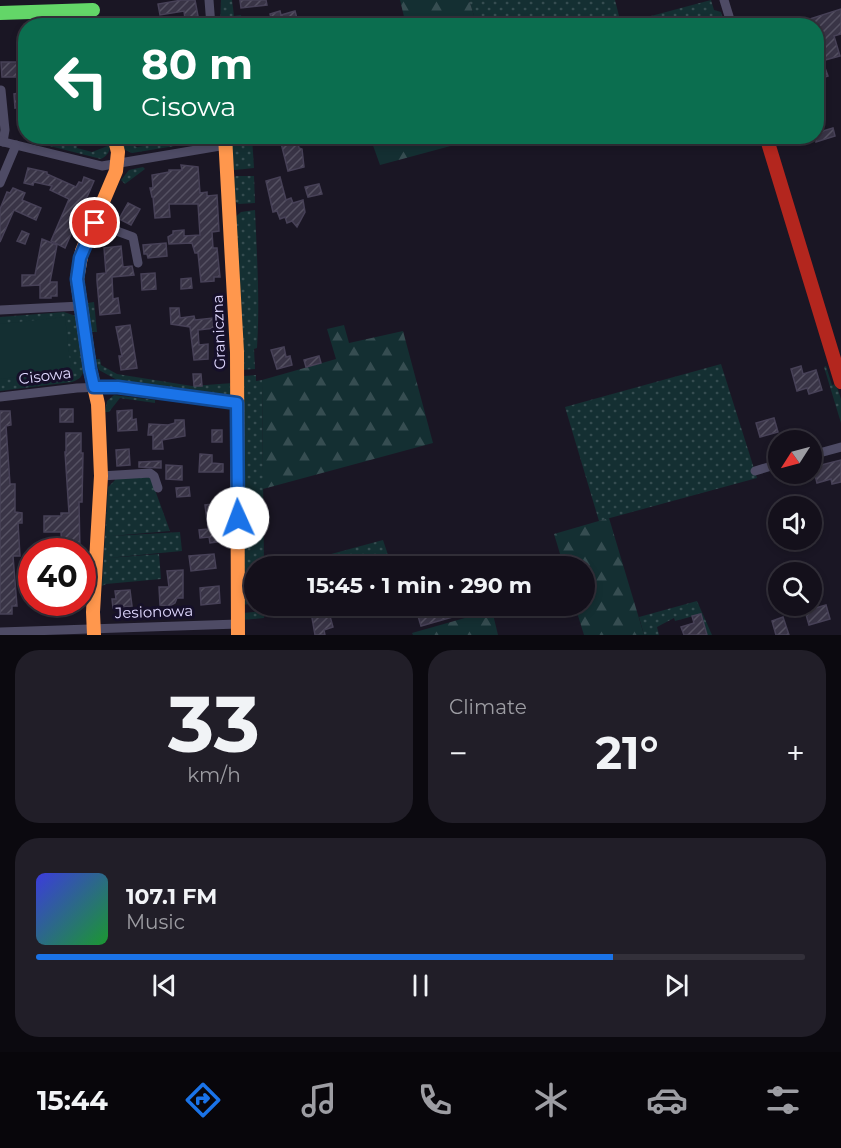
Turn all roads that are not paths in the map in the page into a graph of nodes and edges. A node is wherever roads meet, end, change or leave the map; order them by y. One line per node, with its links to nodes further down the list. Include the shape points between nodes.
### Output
1 (209, 0): 6 (street)
2 (724, 0): 7 (street)
3 (86, 11): 4 (street); 5 (street)
4 (0, 13)
5 (85, 18)
6 (210, 18)
7 (730, 18)
8 (1, 90): 9 (street, via 5,130)
9 (2, 142): 14 (street)
10 (116, 144): 15 (street)
11 (212, 144): 15 (street)
12 (226, 144): 24 (street, Graniczna)
13 (768, 144): 21 (street)
14 (16, 146): 15 (street, via 94,165); 16 (street)
15 (117, 164): 17 (street)
16 (0, 183)
17 (95, 223): 18 (street, via 133,237); 19 (street, via 78,266)
18 (138, 262)
19 (81, 306): 20 (street); 22 (street)
20 (0, 310)
21 (841, 382)
22 (94, 387): 23 (street, Cisowa); 24 (street, Cisowa); 29 (street)
23 (0, 397)
24 (237, 403): 31 (street, Graniczna)
25 (841, 447): 26 (street)
26 (822, 452)
27 (768, 467): 28 (street)
28 (755, 471)
29 (101, 476): 30 (street, via 150,473); 33 (street)
30 (158, 488)
31 (238, 629): 33 (street, Jesionowa)
32 (0, 632): 33 (street, Jesionowa)
33 (93, 632)

